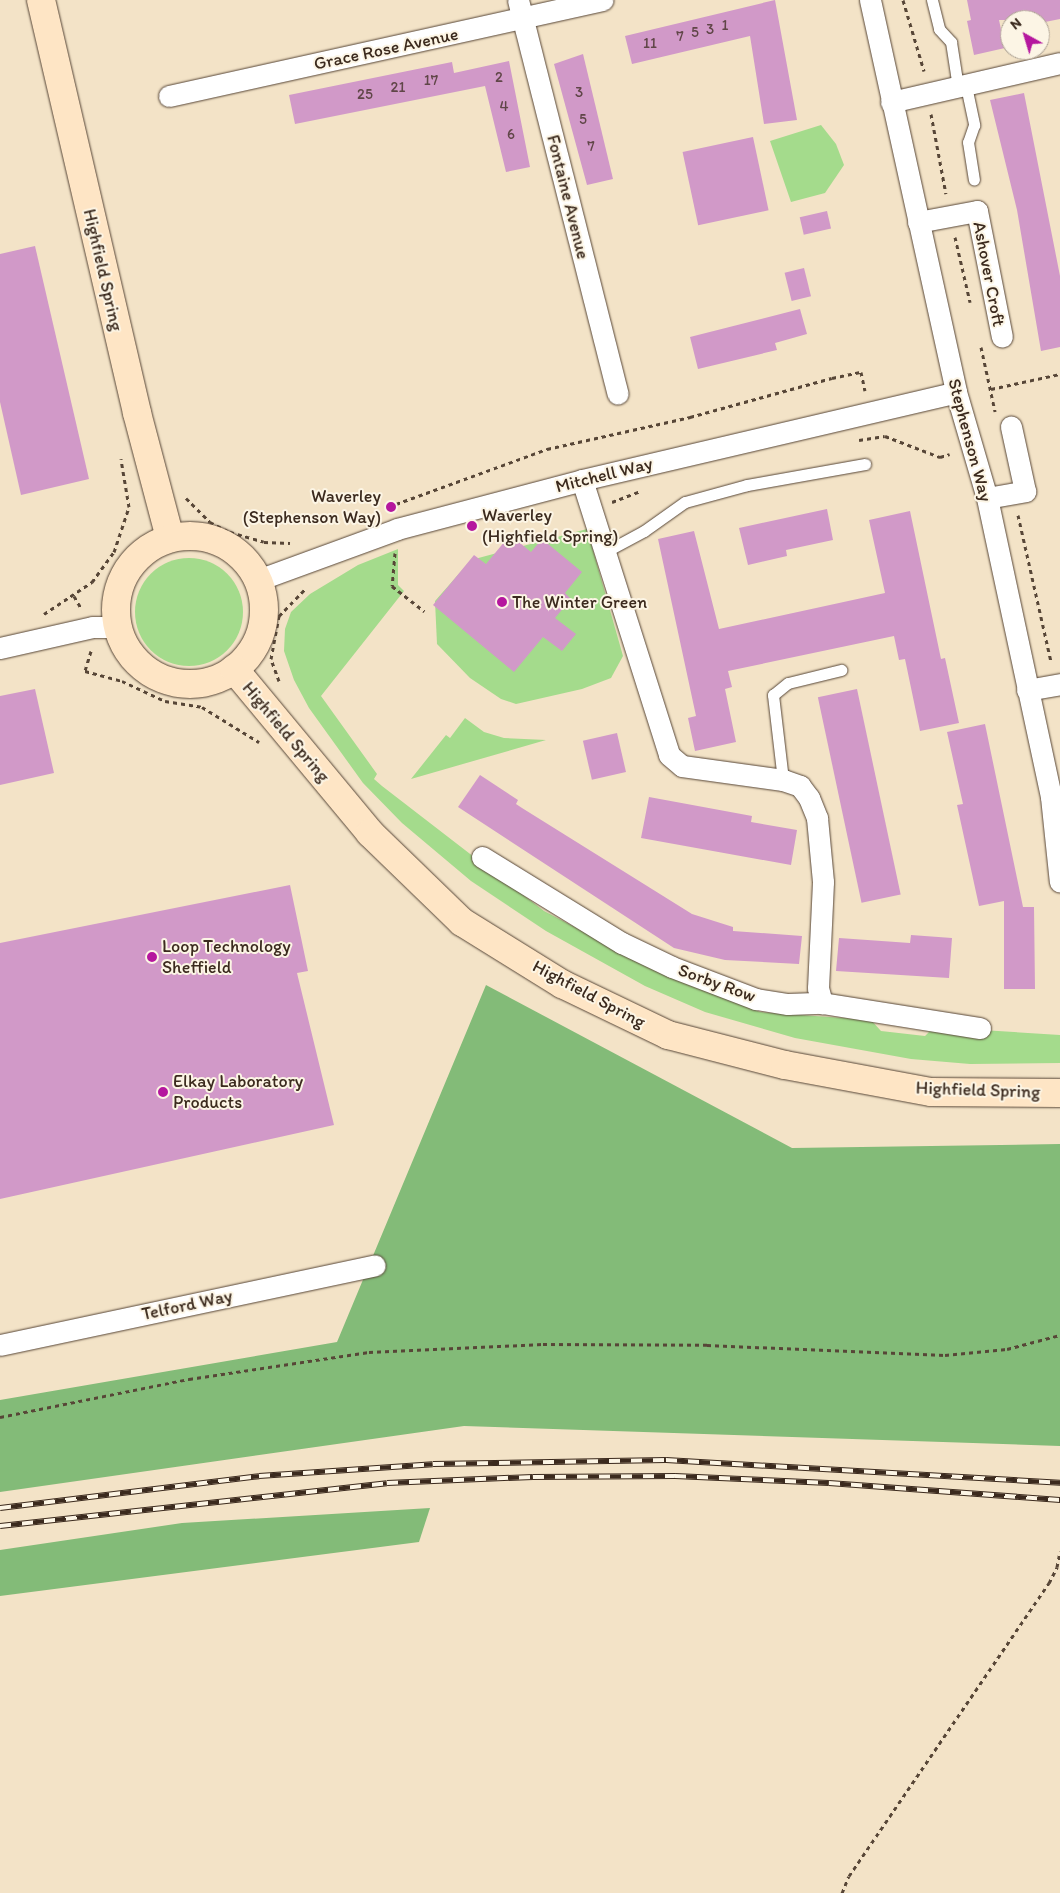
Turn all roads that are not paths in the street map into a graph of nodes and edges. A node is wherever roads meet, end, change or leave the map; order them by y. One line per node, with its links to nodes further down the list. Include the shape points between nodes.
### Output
1 (41, 0): 19 (main road, Highfield Spring, via 137,413)
2 (602, 0): 5 (street, Grace Rose Avenue)
3 (870, 0): 9 (street, Stephenson Way)
4 (932, 0): 7 (lane, via 939,29 951,42)
5 (520, 9): 8 (street, Grace Rose Avenue); 14 (street, Fontaine Avenue)
6 (1060, 63): 7 (street)
7 (962, 87): 9 (street); 10 (lane, via 974,125 968,142)
8 (169, 96)
9 (891, 102): 11 (street, Stephenson Way)
10 (974, 180)
11 (918, 222): 12 (street, Ashover Croft, via 977,211); 13 (street, Stephenson Way)
12 (1002, 337)
13 (956, 392): 17 (street, Mitchell Way); 18 (street, Stephenson Way)
14 (618, 394)
15 (1011, 427): 18 (street, via 1025,491)
16 (865, 464): 20 (lane, via 747,485 685,502)
17 (582, 480): 20 (street); 21 (street, Mitchell Way, via 397,529)
18 (987, 498): 27 (street, Stephenson Way)
19 (170, 538): 21 (main road, Highfield Spring, via 203,536 226,544 245,560); 22 (main road, Highfield Spring, via 152,545 134,560 120,583 115,609)
20 (605, 552): 28 (street, via 674,761 682,766)
21 (258, 580): 24 (main road, Highfield Spring, via 264,603 262,626 254,647)
22 (105, 627): 23 (street); 24 (main road, Highfield Spring, via 150,673 172,682 197,684)
23 (0, 648)
24 (234, 669): 33 (main road, Highfield Spring, via 370,833 462,922 562,984 668,1035 785,1065 931,1092)
25 (841, 670): 28 (lane, via 788,683 773,694)
26 (1060, 684): 27 (street)
27 (1028, 690): 30 (street, Stephenson Way, via 1051,798)
28 (783, 780): 31 (street, via 800,786 810,798 816,818 823,882 818,988)
29 (482, 857): 31 (street, Sorby Row, via 622,942 672,967 756,999 788,1004)
30 (1060, 882)
31 (822, 1003): 32 (street, Sorby Row)
32 (980, 1028)
33 (1060, 1093)
34 (375, 1265): 35 (street, Telford Way)
35 (0, 1345)

